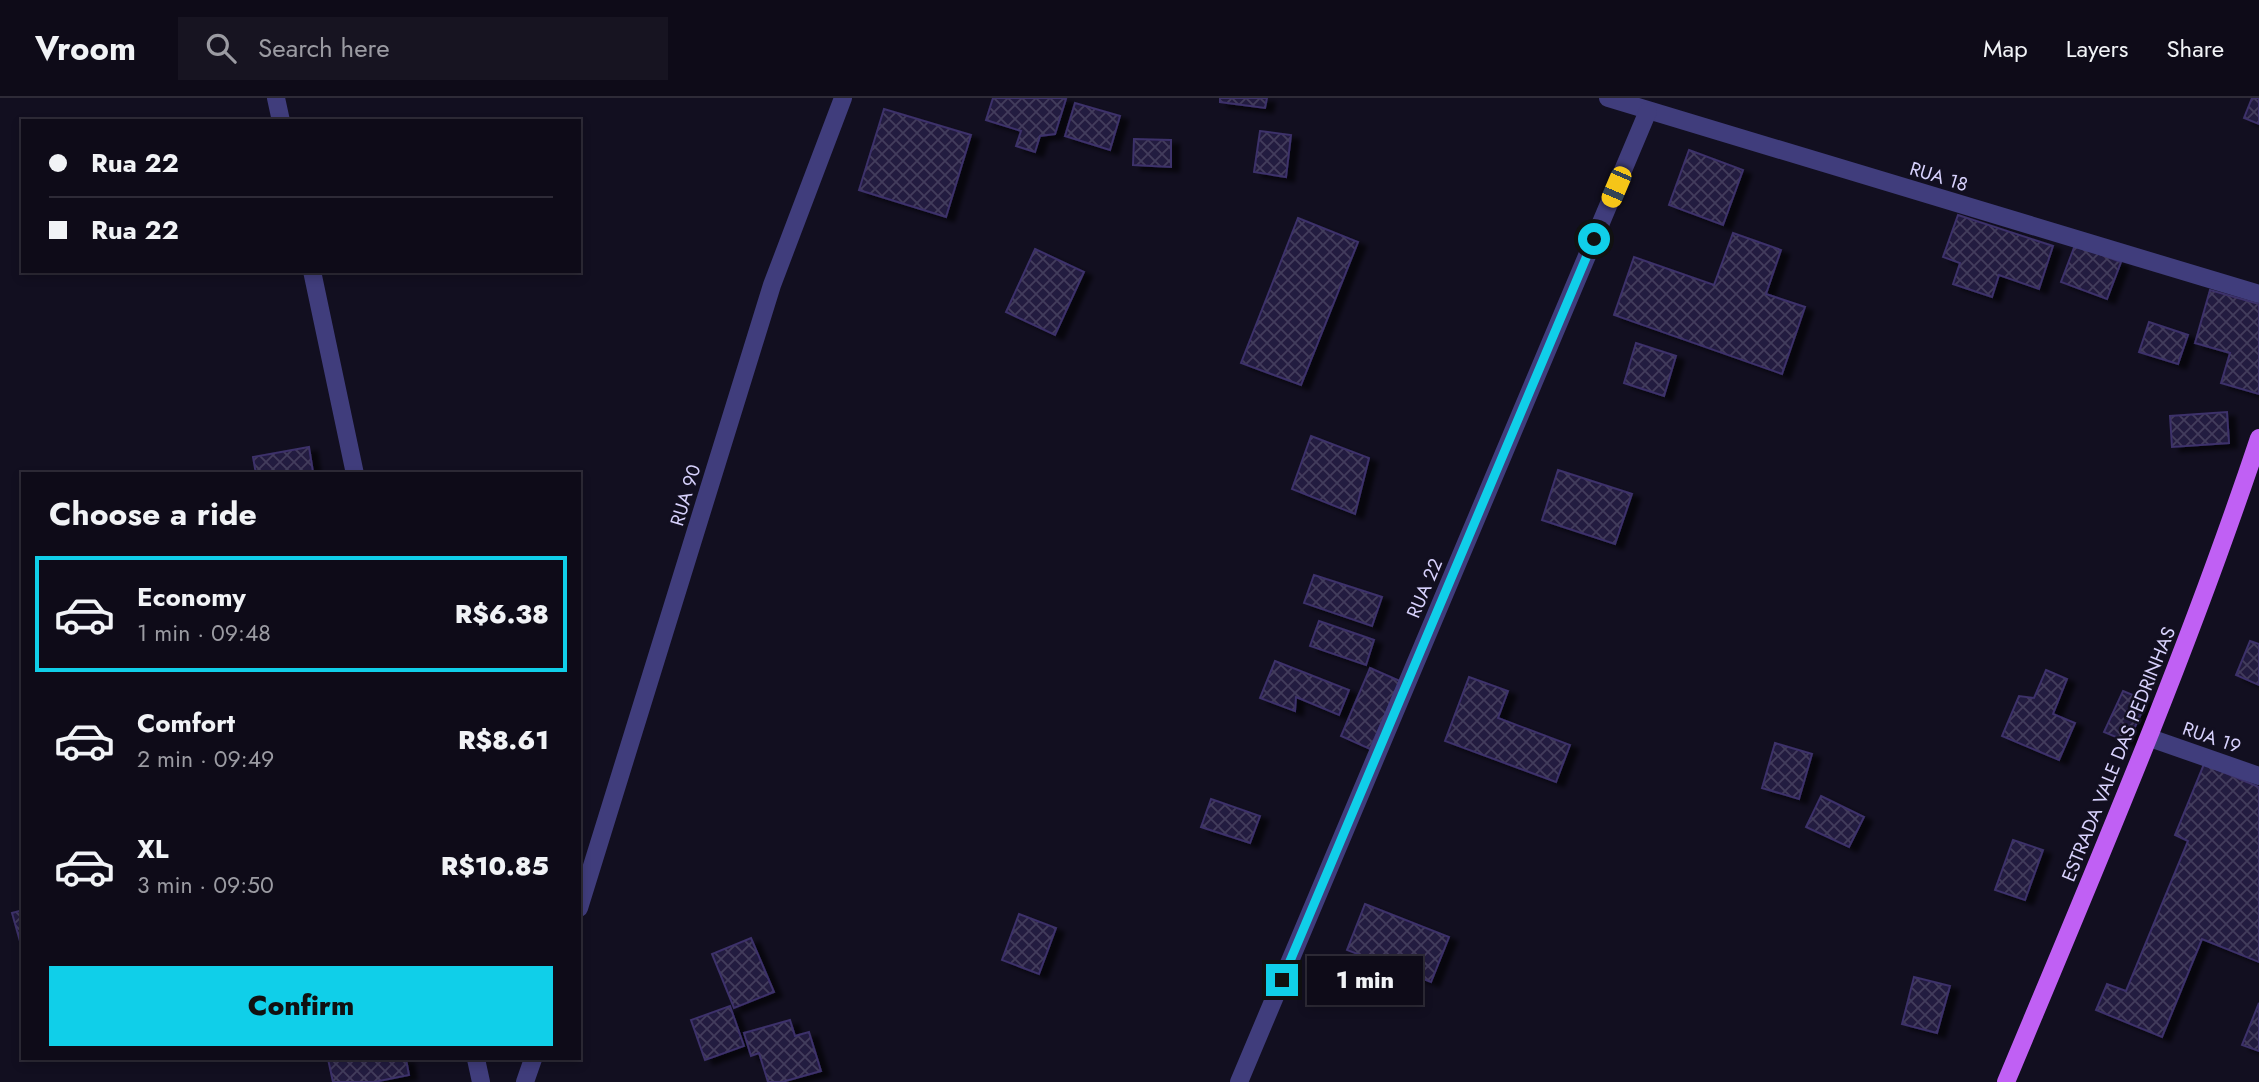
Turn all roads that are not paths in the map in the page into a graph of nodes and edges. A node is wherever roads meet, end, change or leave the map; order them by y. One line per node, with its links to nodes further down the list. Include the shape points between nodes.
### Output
1 (276, 98): 5 (street)
2 (844, 98): 12 (street, RUA 90, via 772,285)
3 (1608, 98): 4 (street, RUA 18)
4 (1648, 111): 7 (street, RUA 18); 17 (street, RUA 22)
5 (281, 119)
6 (313, 273): 9 (street)
7 (2259, 294)
8 (2259, 438): 10 (main road, ESTRADA VALE DAS PEDRINHAS)
9 (355, 472)
10 (2150, 738): 11 (street, RUA 19); 18 (main road, ESTRADA VALE DAS PEDRINHAS)
11 (2259, 776)
12 (581, 902)
13 (476, 1060): 15 (street)
14 (533, 1060): 16 (street)
15 (481, 1082)
16 (526, 1082)
17 (1239, 1082)
18 (2006, 1082)

